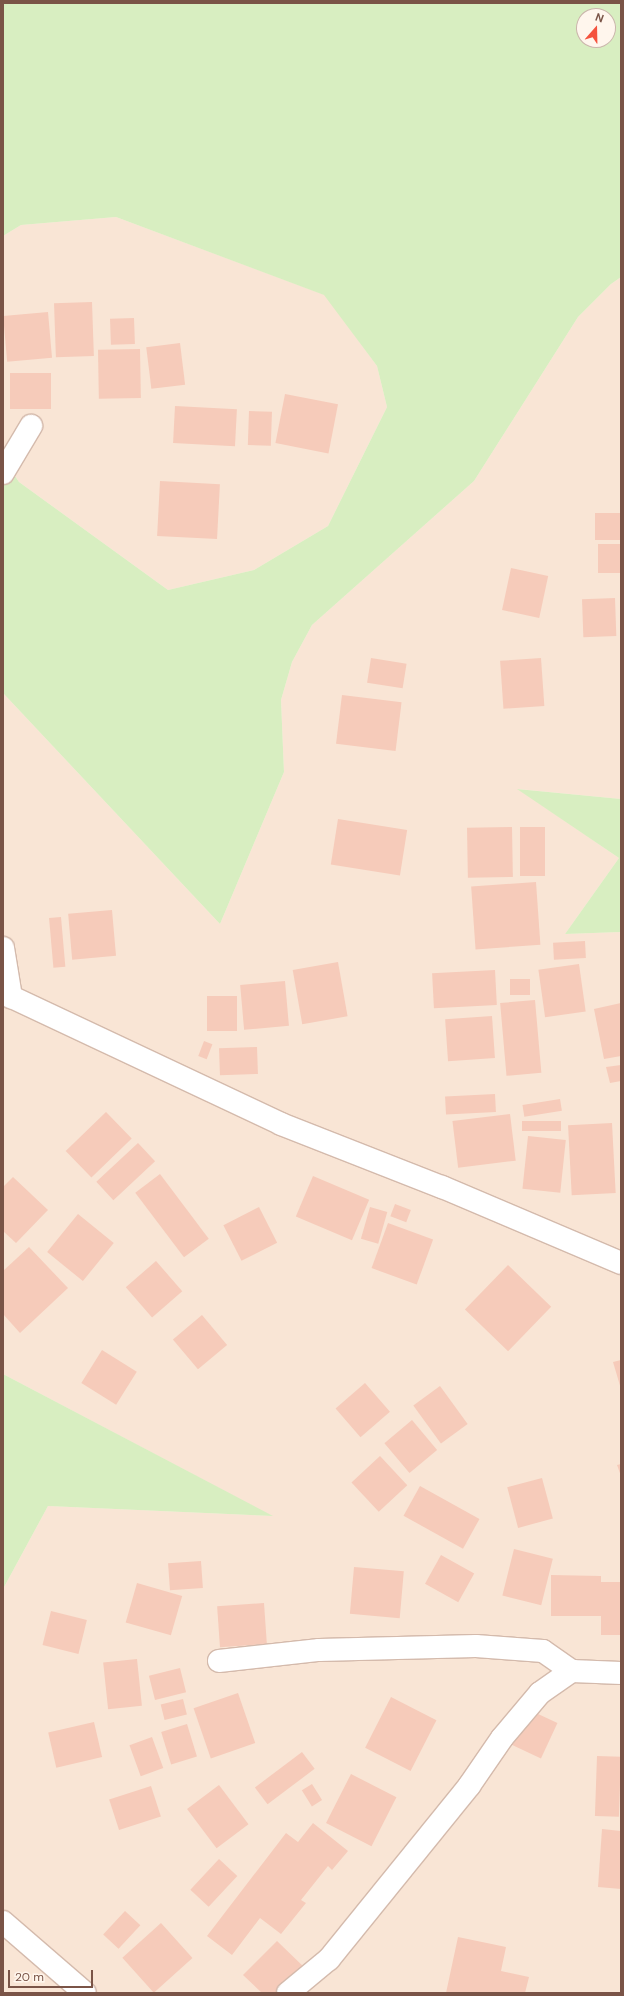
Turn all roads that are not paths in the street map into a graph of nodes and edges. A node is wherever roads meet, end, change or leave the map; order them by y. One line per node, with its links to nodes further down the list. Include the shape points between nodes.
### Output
1 (31, 426): 2 (street)
2 (3, 473)
3 (3, 948): 4 (street)
4 (7, 995): 5 (street, via 281,1124 442,1187)
5 (621, 1263)
6 (219, 1661): 7 (street, via 319,1650 476,1646 543,1650)
7 (572, 1671): 8 (street); 11 (street, via 540,1693 502,1738 469,1786 329,1959)
8 (621, 1673)
9 (3, 1922): 10 (street)
10 (85, 1993)
11 (288, 1993)

